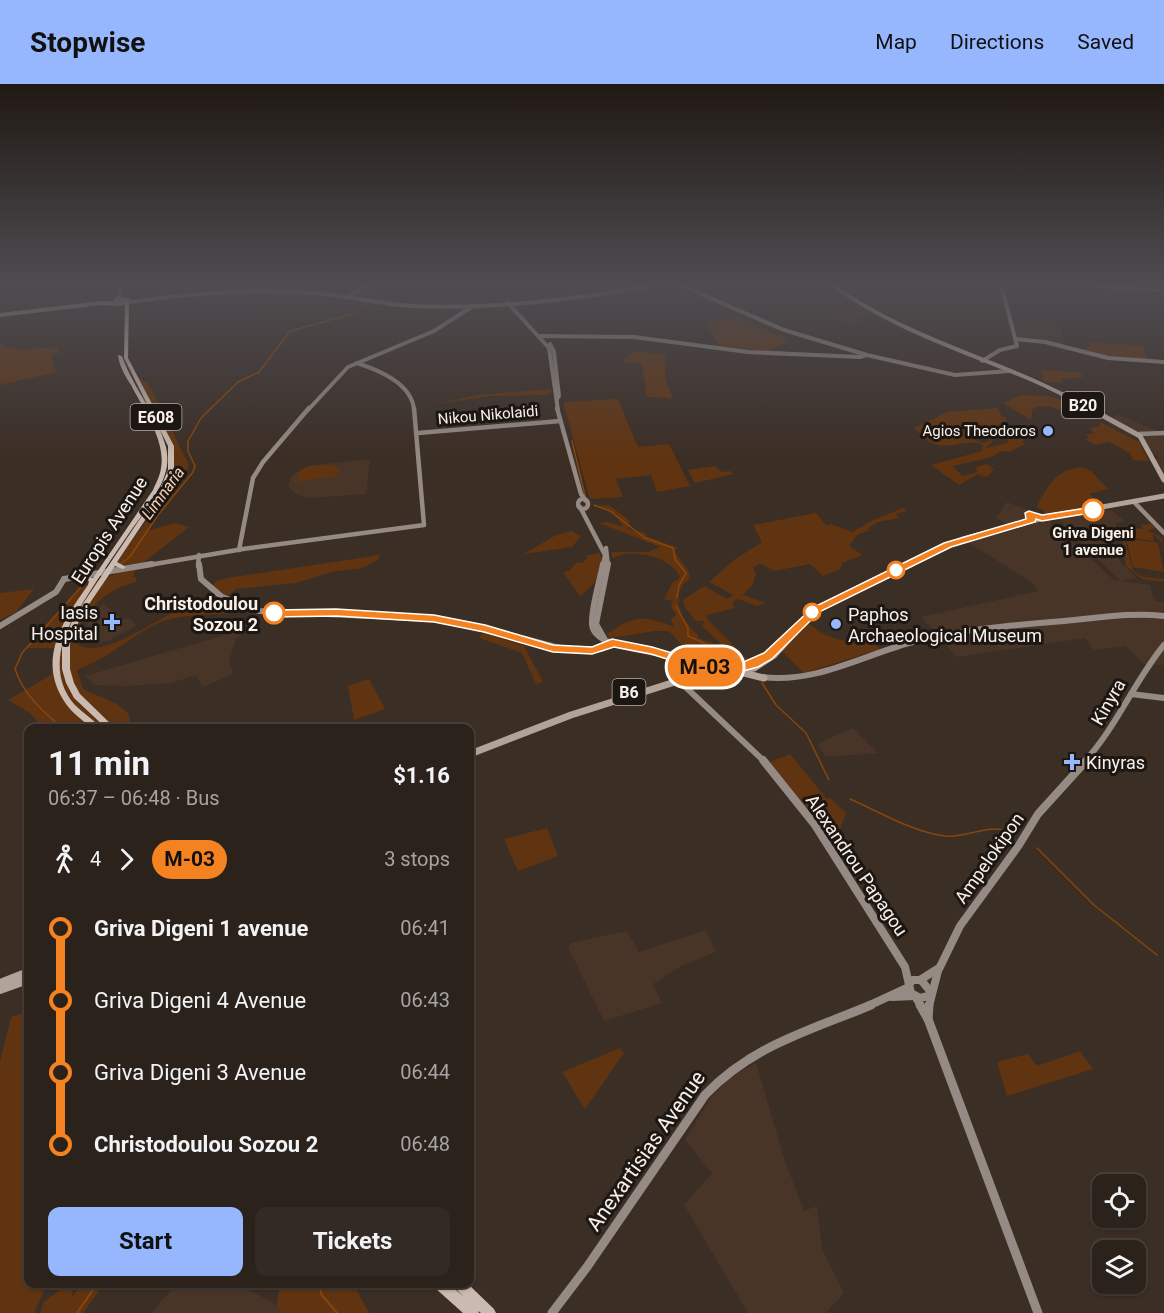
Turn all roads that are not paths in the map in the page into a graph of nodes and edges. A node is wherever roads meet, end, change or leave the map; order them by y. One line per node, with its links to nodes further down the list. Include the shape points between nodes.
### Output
1 (121, 341): 34 (highway, Europis Avenue / E608, via 121,359 163,444 165,459 153,495)
2 (126, 341): 34 (highway, Europis Avenue / E608, via 126,358 169,440 172,460 163,489)
3 (409, 341): 13 (street)
4 (545, 341): 17 (street)
5 (667, 341): 10 (street, via 790,356)
6 (822, 341): 10 (street)
7 (942, 341): 11 (main road, B20)
8 (1016, 341): 11 (street, via 1015,347)
9 (1034, 341): 12 (street, via 1108,358)
10 (867, 355): 15 (street, via 955,375)
11 (985, 360): 14 (main road, B20)
12 (1164, 362)
13 (357, 363): 18 (street, via 388,376 406,391 416,410); 29 (street, via 328,385 262,462 251,483)
14 (1009, 371): 15 (street); 16 (main road, B20)
15 (997, 374): 16 (main road)
16 (1026, 377): 20 (main road, B20)
17 (560, 421): 18 (street, Nikou Nikolaidi); 22 (street)
18 (418, 433): 28 (street, via 424,525)
19 (1164, 433): 20 (street)
20 (1139, 434): 21 (main road)
21 (1164, 480)
22 (580, 494): 24 (street); 26 (street)
23 (1164, 497): 25 (main road, B6)
24 (587, 503): 26 (street); 41 (street, via 609,556 596,626)
25 (1134, 503): 27 (street); 43 (main road, B6, via 1051,516 948,545 815,610)
26 (579, 504): 41 (street, via 604,555 592,628 602,641)
27 (1164, 533)
28 (323, 538): 29 (street); 29 (street)
29 (242, 547): 30 (street)
30 (201, 555): 31 (street); 32 (street); 33 (street); 37 (street)
31 (192, 558): 32 (street); 34 (street)
32 (199, 566): 37 (street, via 201,579)
33 (123, 567): 34 (highway)
34 (105, 570): 35 (street); 36 (street); 38 (highway, Europis Avenue / E608); 55 (highway, Europis Avenue / E608, via 71,629 65,658 77,696)
35 (82, 578): 36 (street); 38 (highway, via 92,580)
36 (64, 579): 40 (street, via 56,592)
37 (206, 582): 41 (street, via 225,600 257,612 442,620 553,648 592,650)
38 (92, 585): 54 (highway, Europis Avenue / E608, via 62,631 55,659 67,700)
39 (1164, 616): 50 (street, via 1104,616 945,636 801,678)
40 (0, 626)
41 (612, 643): 44 (street)
42 (1164, 645): 52 (street, Kinyra)
43 (779, 647): 45 (main road, B6); 46 (main road, B6)
44 (683, 661): 47 (main road); 49 (street)
45 (767, 661): 46 (main road, B6); 50 (main road)
46 (750, 668): 47 (main road, B6); 48 (main road, B6); 50 (street)
47 (711, 669): 49 (main road, B6)
48 (738, 672): 49 (main road, B6); 50 (main road)
49 (694, 674): 51 (main road, B6)
50 (765, 676)
51 (677, 679): 56 (main road, B6, via 583,707); 58 (street, Alexandrou Papagou, via 764,762 815,825)
52 (1131, 694): 53 (street); 57 (street, Kinyra)
53 (1164, 698)
54 (93, 724)
55 (107, 724)
56 (474, 750)
57 (1076, 774): 59 (street, Ampelokipon, via 1038,814 960,926)
58 (905, 967): 61 (street, Alexandrou Papagou); 64 (street, Alexandrou Papagou)
59 (939, 968): 61 (street); 66 (street, Ampelokipon)
60 (24, 973): 63 (main road)
61 (919, 980): 64 (street); 66 (street, via 928,985)
62 (24, 981): 65 (main road)
63 (0, 982)
64 (909, 985): 67 (street, Anexartisias Avenue); 68 (street)
65 (0, 990)
66 (929, 994): 68 (street, via 921,999); 69 (street)
67 (892, 997): 68 (street, Anexartisias Avenue); 74 (street, Anexartisias Avenue, via 749,1056 725,1071)
68 (915, 997): 69 (street)
69 (928, 1019): 75 (street)
70 (444, 1288): 72 (highway)
71 (463, 1288): 73 (highway)
72 (472, 1313)
73 (490, 1313)
74 (552, 1313)
75 (1038, 1313)

